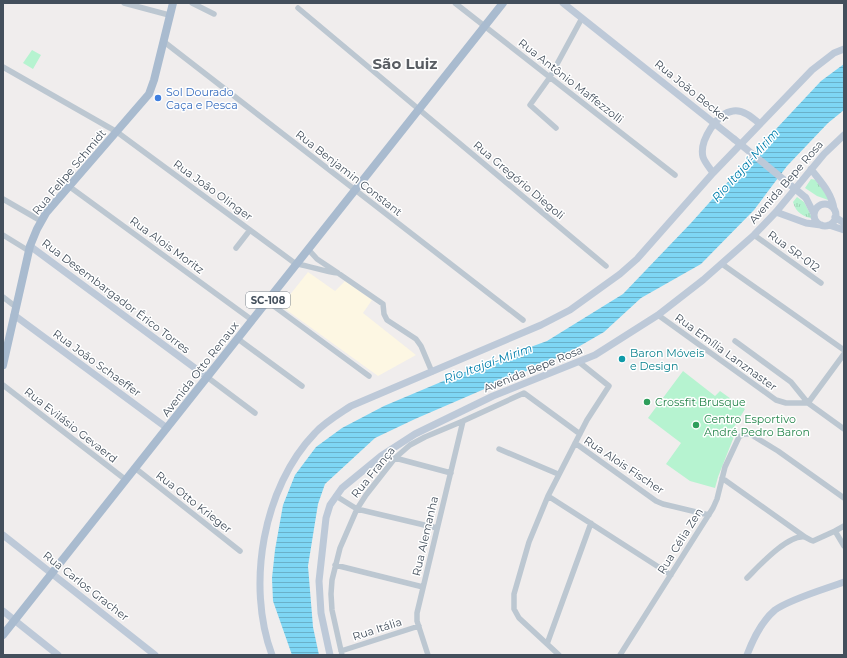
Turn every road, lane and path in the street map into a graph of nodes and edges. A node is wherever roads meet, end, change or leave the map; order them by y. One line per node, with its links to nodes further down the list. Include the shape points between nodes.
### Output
1 (124, 3): 9 (street)
2 (172, 3): 9 (main road, Rua Felipe Schmidt)
3 (192, 3): 8 (street)
4 (455, 3): 11 (street, Rua Antônio Maffezzolli)
5 (503, 3): 11 (main road, Avenida Otto Renaux / SC-108)
6 (563, 3): 10 (main road, Rua João Becker)
7 (298, 8): 16 (street, Rua Gregório Diegoli)
8 (214, 14)
9 (169, 15): 12 (main road, Rua Felipe Schmidt)
10 (582, 18): 15 (street); 17 (main road, Rua João Becker)
11 (485, 26): 15 (street, Rua Antônio Maffezzolli); 16 (main road, Avenida Otto Renaux / SC-108)
12 (163, 41): 20 (main road, Rua Felipe Schmidt, via 149,94); 26 (street, Rua Benjamin Constant)
13 (844, 48): 18 (main road, via 812,70)
14 (3, 67): 20 (street, Rua João Olinger)
15 (550, 77): 19 (street, via 530,106); 24 (street, Rua Antônio Maffezzolli)
16 (419, 110): 26 (main road, Avenida Otto Renaux / SC-108); 47 (street, Rua Gregório Diegoli)
17 (715, 124): 18 (main road, via 725,113 733,110 746,114); 23 (main road, via 702,145 703,158); 27 (main road, Rua João Becker, bridge)
18 (760, 124): 23 (main road)
19 (556, 128)
20 (117, 132): 25 (main road, Rua Felipe Schmidt); 38 (street, Rua João Olinger)
21 (844, 135): 22 (main road, Avenida Bepe Rosa)
22 (811, 169): 30 (main road, via 833,200); 31 (main road, Avenida Bepe Rosa)
23 (714, 173): 63 (main road, via 637,259 604,287 570,310 541,325)
24 (675, 175)
25 (70, 187): 34 (main road, Rua Felipe Schmidt); 55 (street, Rua Alois Moritz)
26 (355, 190): 44 (main road, Avenida Otto Renaux / SC-108); 56 (street, Rua Benjamin Constant)
27 (806, 198): 29 (main road, Rua João Becker); 32 (main road, Rua João Becker)
28 (3, 199): 34 (street)
29 (821, 205): 30 (main road, via 828,205); 32 (main road)
30 (834, 209): 33 (main road)
31 (776, 212): 36 (main road, via 806,223); 40 (main road, Avenida Bepe Rosa)
32 (814, 214): 36 (main road)
33 (835, 217): 35 (main road); 37 (main road)
34 (41, 221): 42 (main road, Rua Felipe Schmidt)
35 (844, 223)
36 (821, 225): 37 (main road)
37 (829, 225): 39 (main road)
38 (250, 230): 43 (street); 45 (street, Rua João Olinger)
39 (844, 230)
40 (754, 235): 46 (main road, Avenida Bepe Rosa); 49 (street, Rua SR-012)
41 (3, 236): 42 (street)
42 (30, 248): 52 (main road, Rua Felipe Schmidt); 65 (main road, Rua Desembargador Érico Torres)
43 (236, 248)
44 (308, 249): 45 (main road, Avenida Otto Renaux / SC-108); 48 (street, via 317,259)
45 (296, 264): 48 (street, via 312,266 326,272); 51 (main road, Avenida Otto Renaux / SC-108)
46 (722, 264): 53 (main road, Avenida Bepe Rosa); 59 (street)
47 (606, 266)
48 (338, 272): 63 (street, via 383,304 387,320 416,339)
49 (822, 283)
50 (3, 297): 52 (street)
51 (268, 301): 55 (main road, Avenida Otto Renaux / SC-108); 64 (street)
52 (16, 307): 54 (main road, Rua Felipe Schmidt)
53 (658, 315): 61 (main road, Avenida Bepe Rosa, via 608,348); 68 (street, Rua Emília Lanznaster, via 776,400 786,403)
54 (14, 316): 62 (main road, Rua Felipe Schmidt); 71 (main road, Rua João Schaeffer)
55 (252, 320): 57 (main road, Avenida Otto Renaux / SC-108)
56 (522, 320)
57 (238, 339): 65 (main road, Avenida Otto Renaux / SC-108); 67 (street)
58 (735, 341): 68 (street, via 791,382)
59 (844, 350)
60 (844, 354): 68 (street)
61 (579, 362): 73 (street, via 609,386); 82 (main road, Avenida Bepe Rosa, via 519,385 415,434 362,470)
62 (3, 365)
63 (432, 372): 107 (main road, via 352,406 330,420 315,432 288,470 276,493 260,560 264,629)
64 (369, 376)
65 (207, 377): 69 (street); 71 (main road, Avenida Otto Renaux / SC-108)
66 (3, 385): 81 (street, Rua Evilásio Gevaerd)
67 (302, 386)
68 (808, 403): 72 (street)
69 (255, 413)
70 (463, 421): 73 (street, Rua França, via 524,393); 76 (street, Rua França, via 417,441); 78 (street, Rua Alemanha)
71 (167, 428): 77 (main road, Avenida Otto Renaux / SC-108)
72 (844, 429)
73 (580, 434): 74 (street)
74 (575, 443): 79 (street); 86 (street, Rua Alois Fischer, via 656,501)
75 (499, 449): 79 (street)
76 (394, 458): 78 (street); 85 (street, Rua França)
77 (135, 468): 81 (main road, Avenida Otto Renaux / SC-108); 94 (street, Rua Otto Krieger)
78 (450, 473): 89 (street, Rua Alemanha)
79 (558, 474): 83 (street)
80 (722, 478): 84 (street, Rua Célia Zen, via 739,437 750,434); 86 (street, Rua Célia Zen, via 717,499); 92 (street)
81 (126, 480): 96 (main road, Avenida Otto Renaux / SC-108)
82 (336, 496): 85 (street); 110 (main road, Avenida Bepe Rosa, via 326,518 319,580 321,613)
83 (548, 496): 87 (street); 105 (street, via 529,542 513,600 519,618)
84 (844, 498)
85 (357, 509): 89 (street); 95 (street, Rua França)
86 (709, 515): 97 (street, Rua Célia Zen)
87 (591, 523): 97 (street); 105 (street)
88 (844, 526): 90 (street)
89 (437, 528): 100 (street, Rua Alemanha)
90 (835, 531): 92 (street, via 813,541); 93 (street)
91 (3, 535): 96 (main road, Rua Carlos Gracher)
92 (805, 537): 98 (street, via 788,541)
93 (844, 546)
94 (240, 551)
95 (335, 565): 100 (street); 106 (street, Rua França, via 331,594 332,610)
96 (52, 573): 102 (main road, Avenida Otto Renaux / SC-108); 109 (main road, Rua Carlos Gracher)
97 (671, 575): 113 (street, Rua Célia Zen)
98 (747, 578)
99 (844, 582): 114 (main road, via 775,610 757,634)
100 (423, 587): 103 (street, Rua Alemanha, via 417,613)
101 (3, 611): 102 (main road)
102 (15, 620): 104 (main road, Avenida Otto Renaux / SC-108); 108 (main road)
103 (419, 626): 106 (street, Rua Itália); 111 (street, Rua Alemanha)
104 (3, 635)
105 (547, 644): 112 (street)
106 (341, 653)
107 (271, 654)
108 (58, 655)
109 (155, 655)
110 (330, 655)
111 (428, 655)
112 (559, 655)
113 (620, 655)
114 (747, 655)

